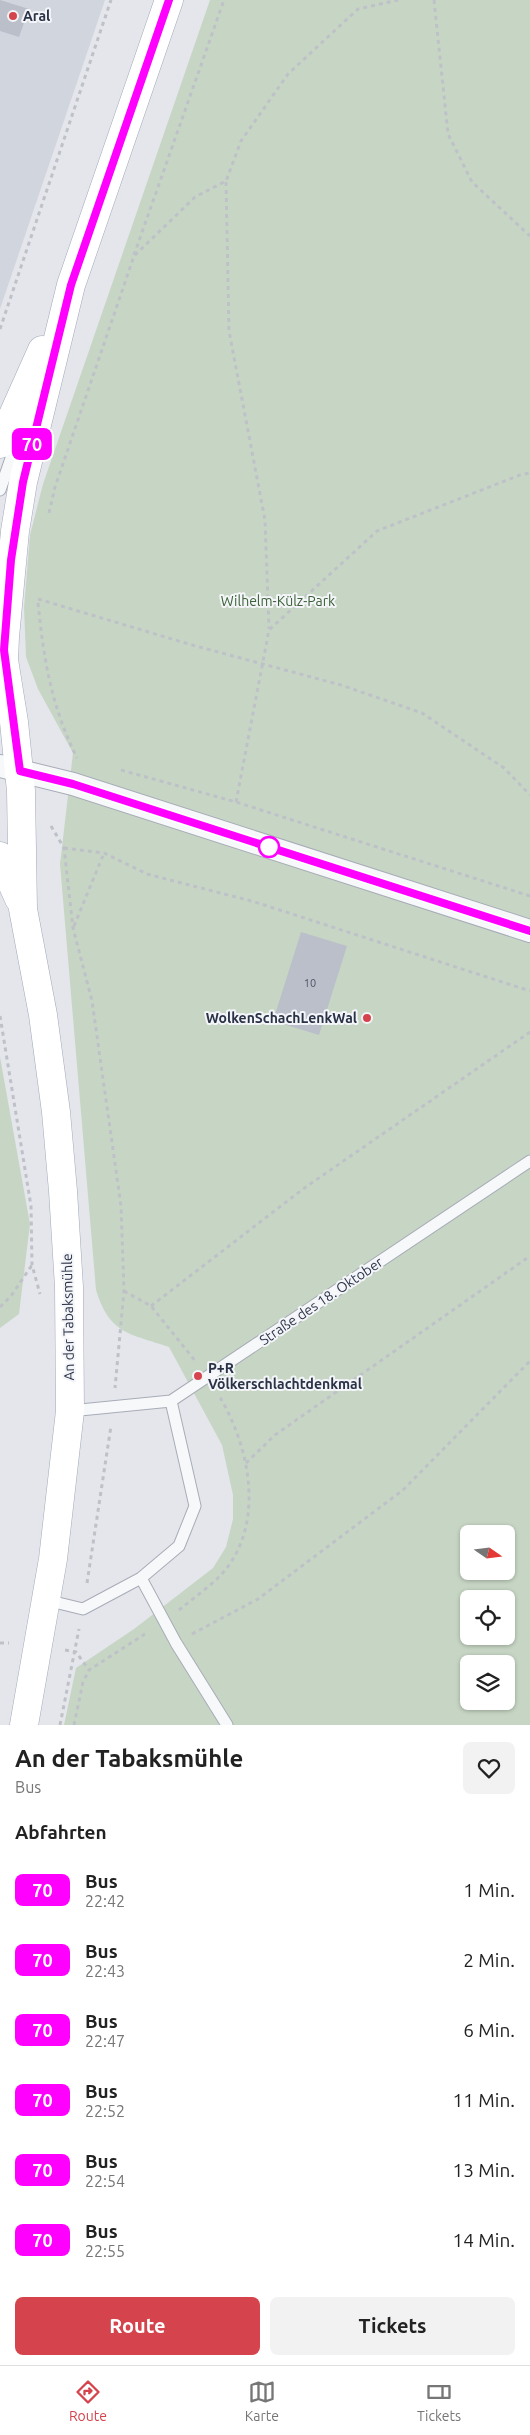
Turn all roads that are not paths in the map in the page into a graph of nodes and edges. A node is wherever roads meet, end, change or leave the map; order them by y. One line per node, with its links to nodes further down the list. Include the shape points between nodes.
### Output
1 (170, 0): 2 (main road)
2 (71, 285): 3 (main road); 4 (lane); 5 (main road, An der Tabaksmühle, via 22,490 14,541 4,660)
3 (0, 444)
4 (0, 490)
5 (8, 762): 7 (main road, An der Tabaksmühle); 8 (street)
6 (0, 856): 7 (main road, An der Tabaksmühle)
7 (24, 909): 11 (main road, An der Tabaksmühle, via 43,1015 62,1181)
8 (530, 931)
9 (530, 1161): 10 (lane, Straße des 18. Oktober)
10 (171, 1401): 11 (lane, Straße des 18. Oktober); 12 (lane, via 195,1506 179,1546)
11 (70, 1411): 13 (main road, An der Tabaksmühle)
12 (141, 1578): 13 (lane, via 83,1609); 15 (lane, via 176,1643)
13 (46, 1600): 14 (main road, An der Tabaksmühle)
14 (24, 1725)
15 (227, 1725)

